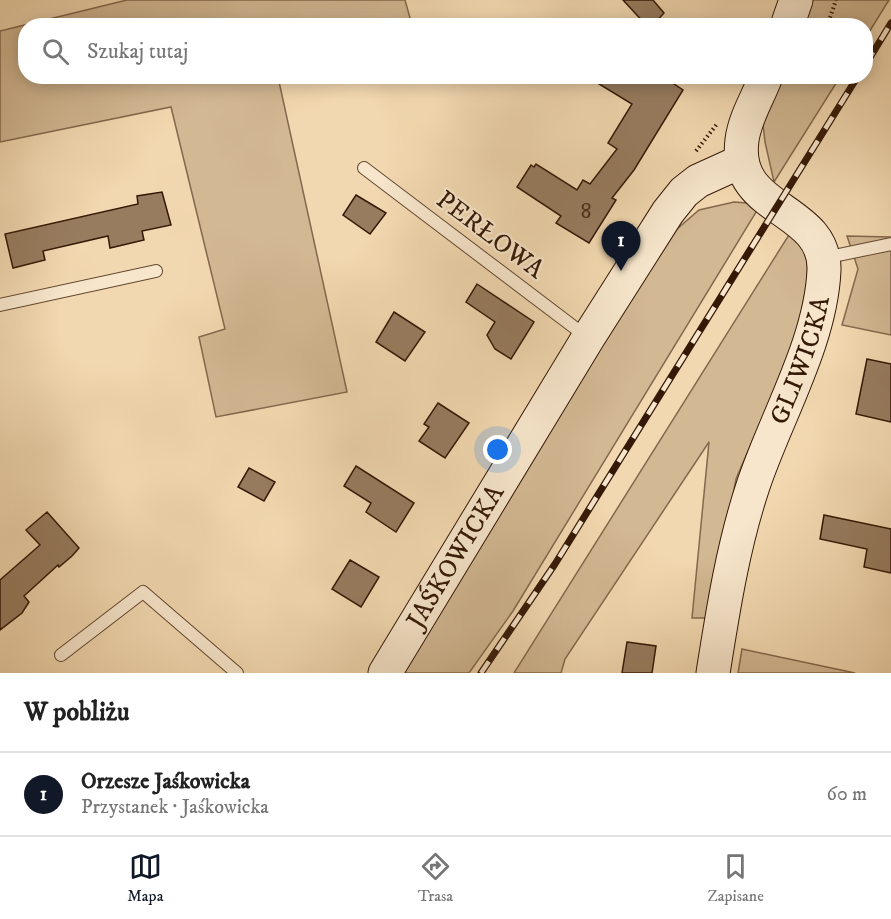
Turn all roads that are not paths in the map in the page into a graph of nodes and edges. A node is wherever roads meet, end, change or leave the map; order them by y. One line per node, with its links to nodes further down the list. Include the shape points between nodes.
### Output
1 (796, 0): 2 (main road)
2 (790, 18)
3 (763, 84): 4 (main road, via 746,122)
4 (742, 161): 7 (main road, GLIWICKA, via 750,182 810,232); 10 (main road, JAŚKOWICKA, via 698,181 684,192)
5 (364, 168): 10 (lane, PERŁOWA)
6 (891, 244): 7 (lane)
7 (824, 258): 14 (main road, GLIWICKA, via 821,300 811,337 753,487 736,547)
8 (156, 271): 9 (lane)
9 (0, 305)
10 (588, 338): 13 (main road, JAŚKOWICKA)
11 (62, 655): 12 (lane, via 143,592)
12 (237, 673)
13 (385, 673)
14 (714, 673)

